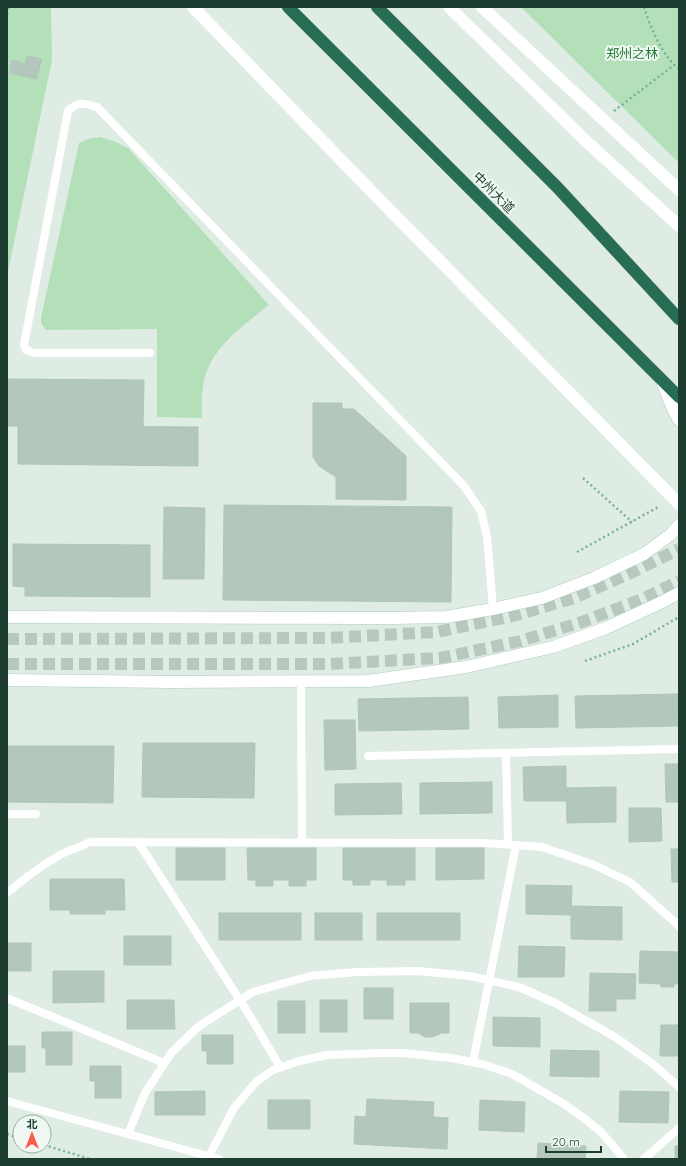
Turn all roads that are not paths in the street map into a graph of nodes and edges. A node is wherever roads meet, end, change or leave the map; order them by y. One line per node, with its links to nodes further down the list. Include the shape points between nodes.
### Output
1 (193, 7): 13 (street, via 375,196)
2 (288, 7): 10 (highway, 中州大道)
3 (377, 7): 8 (highway, via 557,187)
4 (449, 7): 7 (street, via 587,142)
5 (482, 7): 6 (street)
6 (679, 190)
7 (679, 226)
8 (679, 319)
9 (150, 353): 16 (lane, via 34,353 26,350 24,345 68,111 74,105 83,103 97,107 464,486 481,511 487,537)
10 (661, 379): 11 (highway, 中州大道); 12 (street)
11 (679, 397)
12 (679, 420)
13 (679, 504)
14 (679, 525): 16 (street, via 670,536 644,554 594,578 542,598)
15 (679, 593): 19 (street, via 606,628 553,647 466,667 368,681)
16 (493, 609): 17 (street, via 446,617 392,618)
17 (7, 617)
18 (7, 680): 19 (street)
19 (301, 681): 26 (lane)
20 (679, 749): 21 (lane)
21 (506, 753): 22 (lane); 27 (lane)
22 (368, 756)
23 (7, 814): 24 (lane)
24 (36, 814)
25 (138, 842): 26 (lane); 28 (lane, via 90,842 44,864); 32 (lane)
26 (302, 842): 27 (lane)
27 (512, 844): 29 (lane, via 542,847 592,864 630,882); 30 (lane)
28 (7, 893)
29 (679, 926)
30 (489, 980): 32 (lane, via 418,971 356,972 310,976 253,992); 33 (lane); 36 (lane, via 519,987 555,1002 615,1037 653,1064)
31 (7, 998): 34 (lane)
32 (240, 1000): 34 (lane, via 199,1026); 35 (lane)
33 (473, 1062): 35 (lane, via 403,1053 382,1053 328,1055); 42 (lane, via 512,1074 564,1104 601,1132)
34 (164, 1063): 39 (lane, via 145,1093)
35 (280, 1068): 40 (lane, via 256,1082 234,1108)
36 (679, 1087)
37 (7, 1101): 39 (lane)
38 (679, 1128): 43 (lane)
39 (128, 1134): 40 (lane)
40 (209, 1156): 41 (lane)
41 (219, 1159)
42 (624, 1159)
43 (644, 1159)

